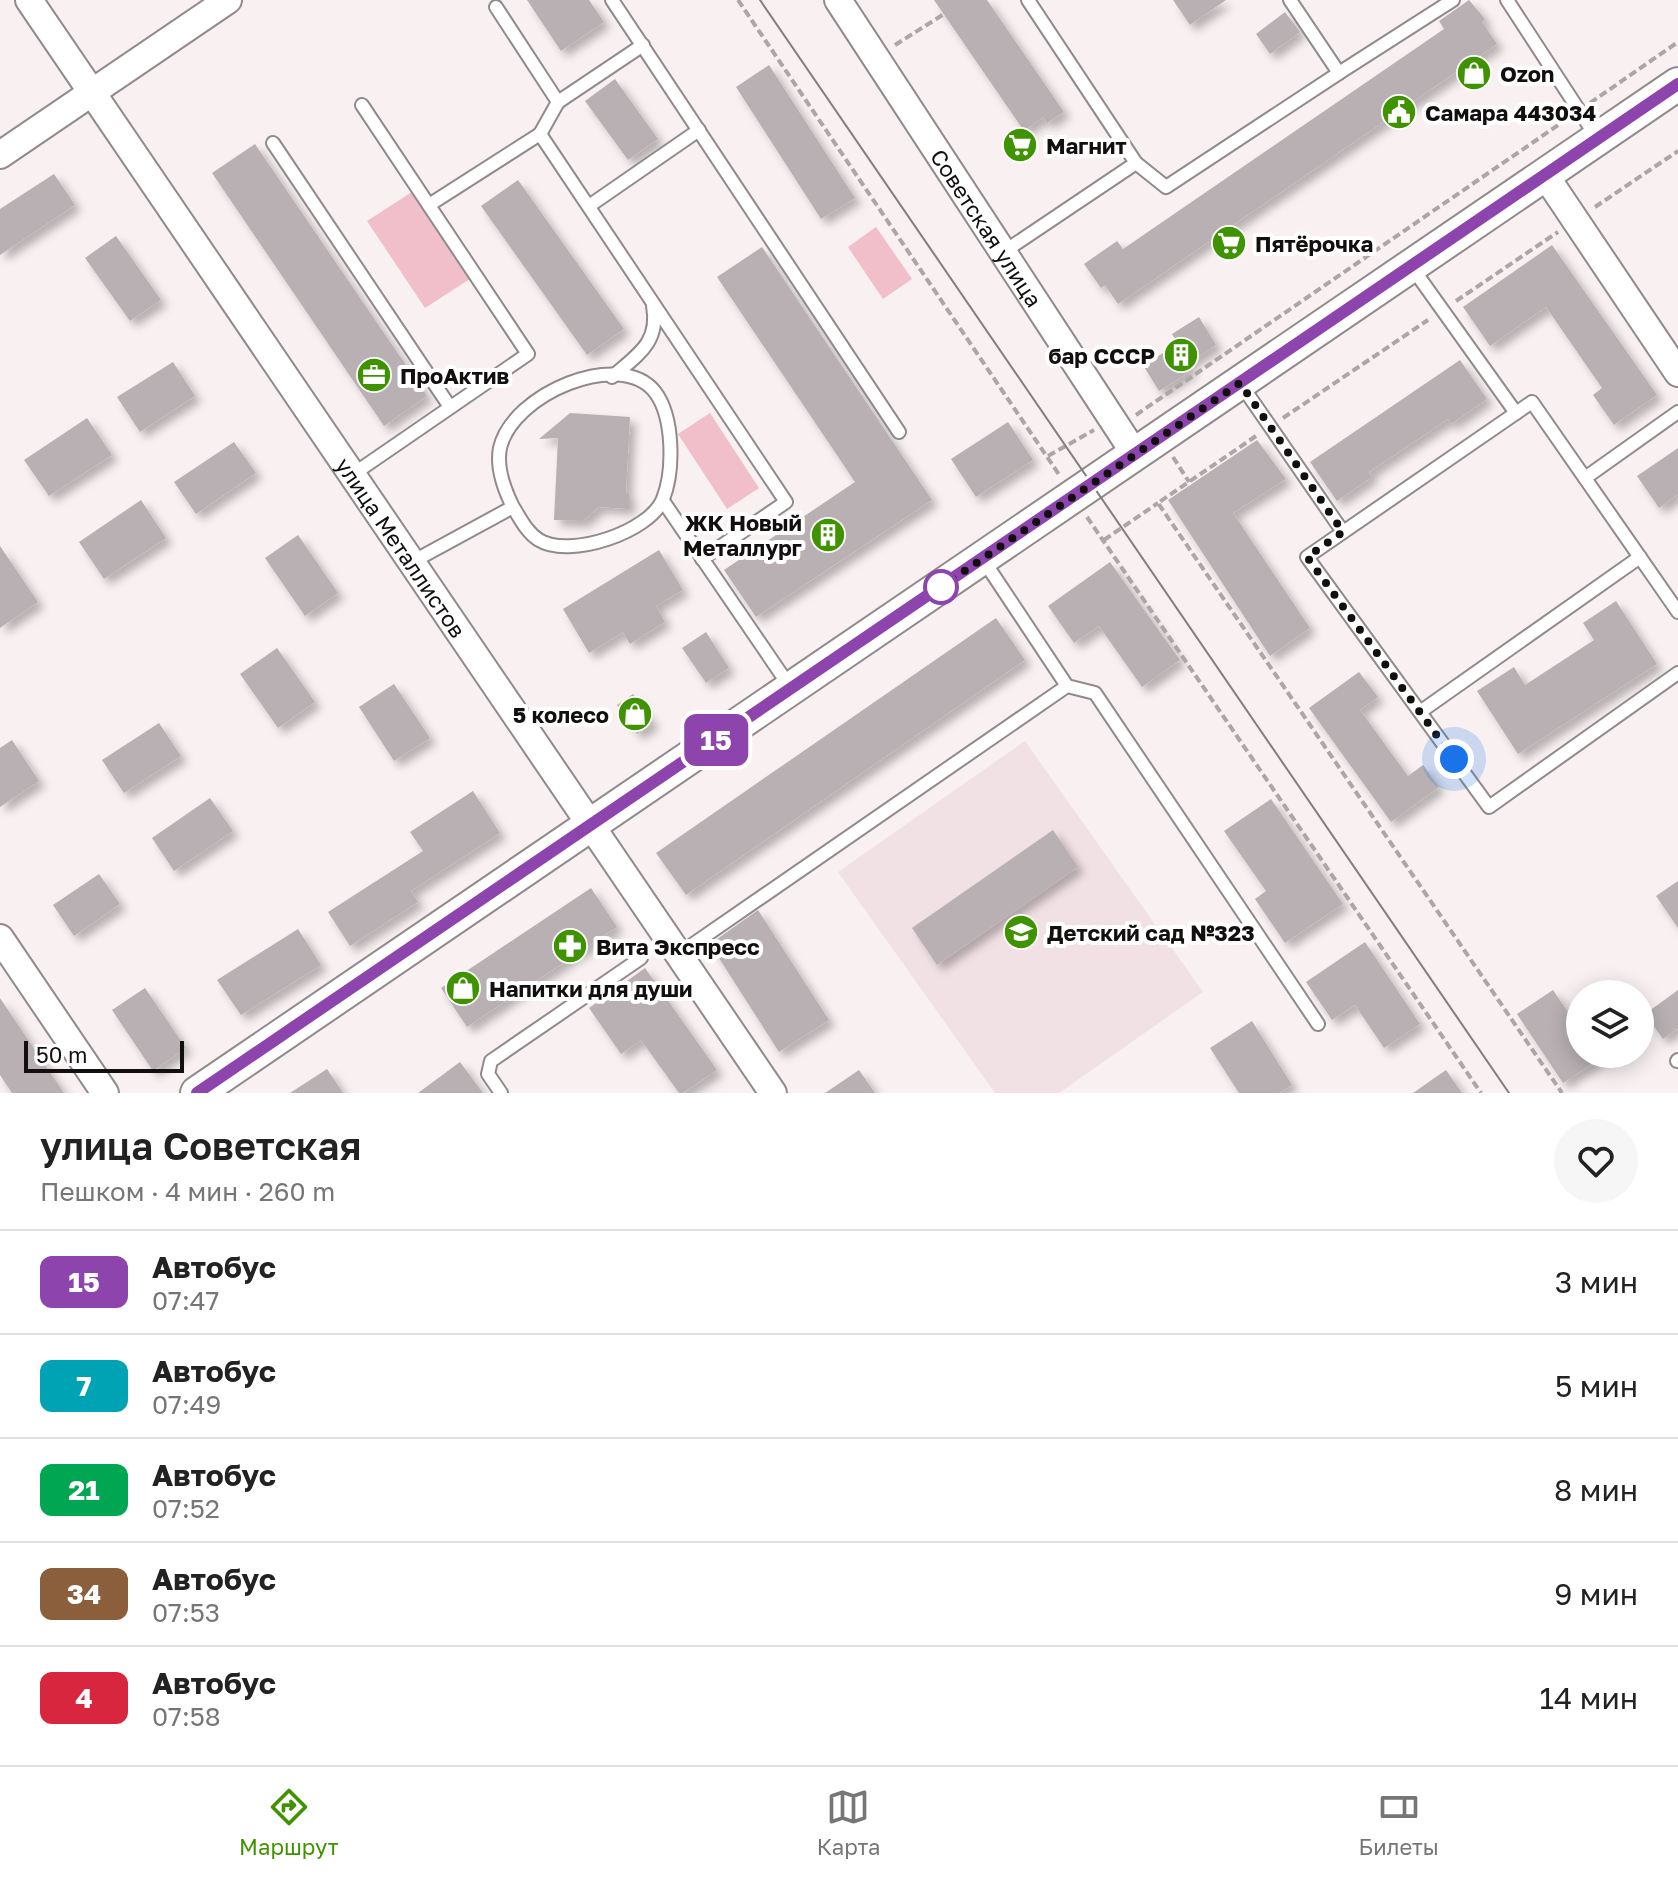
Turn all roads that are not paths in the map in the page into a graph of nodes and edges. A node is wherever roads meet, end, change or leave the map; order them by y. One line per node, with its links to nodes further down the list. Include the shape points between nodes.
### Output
1 (29, 0): 13 (street, улица Металлистов)
2 (228, 0): 13 (street)
3 (612, 0): 10 (lane)
4 (838, 0): 25 (street, Советская улица)
5 (1028, 0): 21 (lane)
6 (1290, 0): 11 (lane)
7 (1453, 0): 11 (lane)
8 (1507, 0): 18 (lane)
9 (496, 7): 14 (lane)
10 (643, 45): 14 (lane); 16 (lane)
11 (1339, 73): 21 (lane, via 1166,187)
12 (1678, 84): 18 (street)
13 (92, 92): 20 (street); 36 (street, улица Металлистов)
14 (558, 102): 17 (lane)
15 (362, 105): 23 (lane)
16 (699, 130): 24 (lane); 34 (lane)
17 (540, 134): 23 (lane); 24 (lane)
18 (1597, 139): 22 (street)
19 (273, 143): 31 (lane)
20 (0, 155)
21 (1136, 163): 25 (lane)
22 (1545, 175): 26 (street); 28 (street)
23 (429, 205): 31 (lane, via 528,354)
24 (589, 206): 27 (lane)
25 (1005, 251): 35 (street, Советская улица)
26 (1411, 266): 30 (street); 33 (lane)
27 (652, 301): 29 (lane, via 654,333); 43 (lane, via 786,502)
28 (1678, 373)
29 (612, 377): 38 (lane, via 644,382 660,400 669,430); 39 (lane, via 559,387 514,417 500,449 502,481)
30 (1240, 383): 35 (street); 40 (lane)
31 (450, 407): 36 (lane)
32 (1678, 412): 37 (lane)
33 (1516, 413): 37 (lane, via 1532,402); 40 (lane)
34 (899, 432)
35 (1135, 454): 42 (street)
36 (352, 475): 44 (street, улица Металлистов)
37 (1585, 478): 41 (lane)
38 (663, 501): 39 (lane, via 636,525 611,537 560,548 538,540); 43 (lane)
39 (513, 507): 44 (lane)
40 (1343, 532): 49 (lane, via 1307,557)
41 (1640, 557): 45 (lane); 49 (lane)
42 (982, 558): 47 (lane); 48 (street)
43 (702, 559): 48 (lane)
44 (412, 562): 50 (street, улица Металлистов)
45 (1678, 612)
46 (1676, 679): 49 (lane, via 1489,807)
47 (1067, 686): 52 (lane); 54 (lane, via 1095,693)
48 (791, 688): 50 (street)
49 (1420, 712)
50 (591, 825): 52 (street, улица Металлистов); 56 (street)
51 (0, 938): 55 (street)
52 (679, 954): 58 (street, улица Металлистов)
53 (641, 958): 57 (lane, via 491,1061 488,1074)
54 (1318, 1024)
55 (105, 1093)
56 (197, 1093)
57 (501, 1093)
58 (773, 1093)

